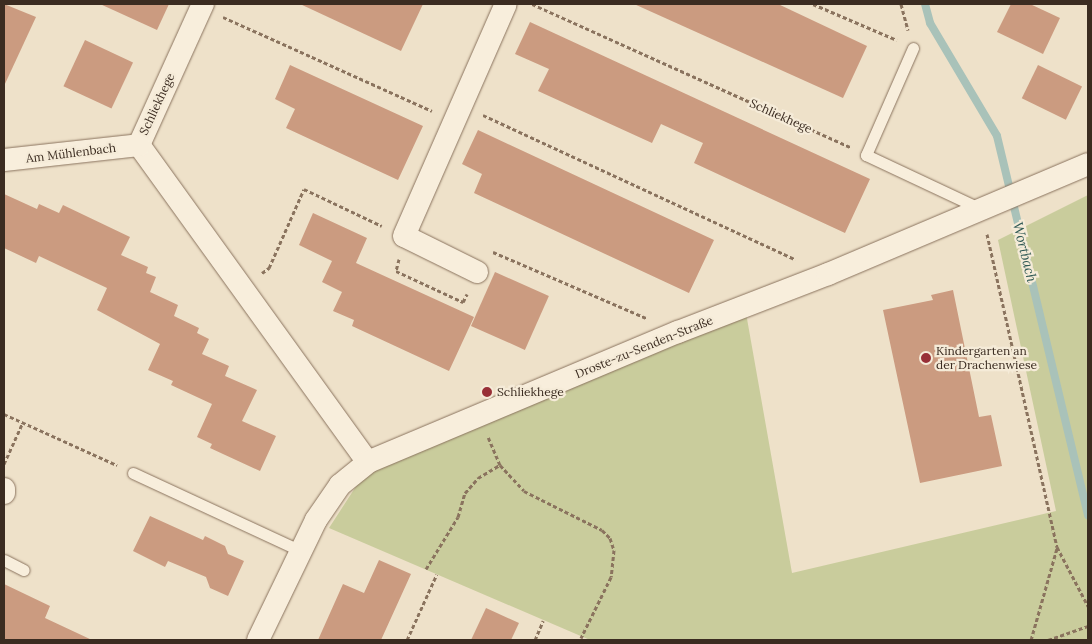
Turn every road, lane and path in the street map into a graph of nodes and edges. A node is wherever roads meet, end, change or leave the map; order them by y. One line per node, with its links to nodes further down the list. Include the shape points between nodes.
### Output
1 (506, 4): 7 (street)
2 (532, 4): 9 (path, Schliekhege)
3 (813, 4): 6 (path)
4 (901, 4): 6 (path)
5 (202, 6): 7 (path); 8 (street, Schliekhege)
6 (913, 48): 9 (lane)
7 (459, 113): 13 (path); 14 (street, via 404,236)
8 (139, 145): 10 (street, Am Mühlenbach); 18 (street, Schliekhege)
9 (866, 155): 12 (lane)
10 (4, 160)
11 (1088, 164): 12 (street, Droste-zu-Senden-Straße)
12 (988, 205): 18 (street, Droste-zu-Senden-Straße); 24 (path)
13 (800, 262)
14 (477, 272)
15 (4, 414): 16 (path)
16 (23, 422): 19 (path); 21 (path)
17 (486, 431): 20 (path)
18 (368, 462): 25 (street, Droste-zu-Senden-Straße, via 340,485)
19 (4, 464)
20 (500, 466): 27 (path, via 478,478 465,493 458,517); 33 (path, via 524,491 602,530 610,538 614,550 611,577)
21 (133, 473): 25 (lane)
22 (4, 489): 23 (street)
23 (4, 493)
24 (1057, 548): 30 (path); 37 (path)
25 (299, 550): 34 (street, Droste-zu-Senden-Straße)
26 (4, 560): 28 (lane)
27 (426, 569)
28 (24, 570)
29 (436, 574): 35 (path)
30 (1088, 606)
31 (543, 621): 36 (path)
32 (1088, 626): 38 (path)
33 (581, 638)
34 (258, 640)
35 (407, 640)
36 (535, 640)
37 (1031, 640)
38 (1048, 640)

